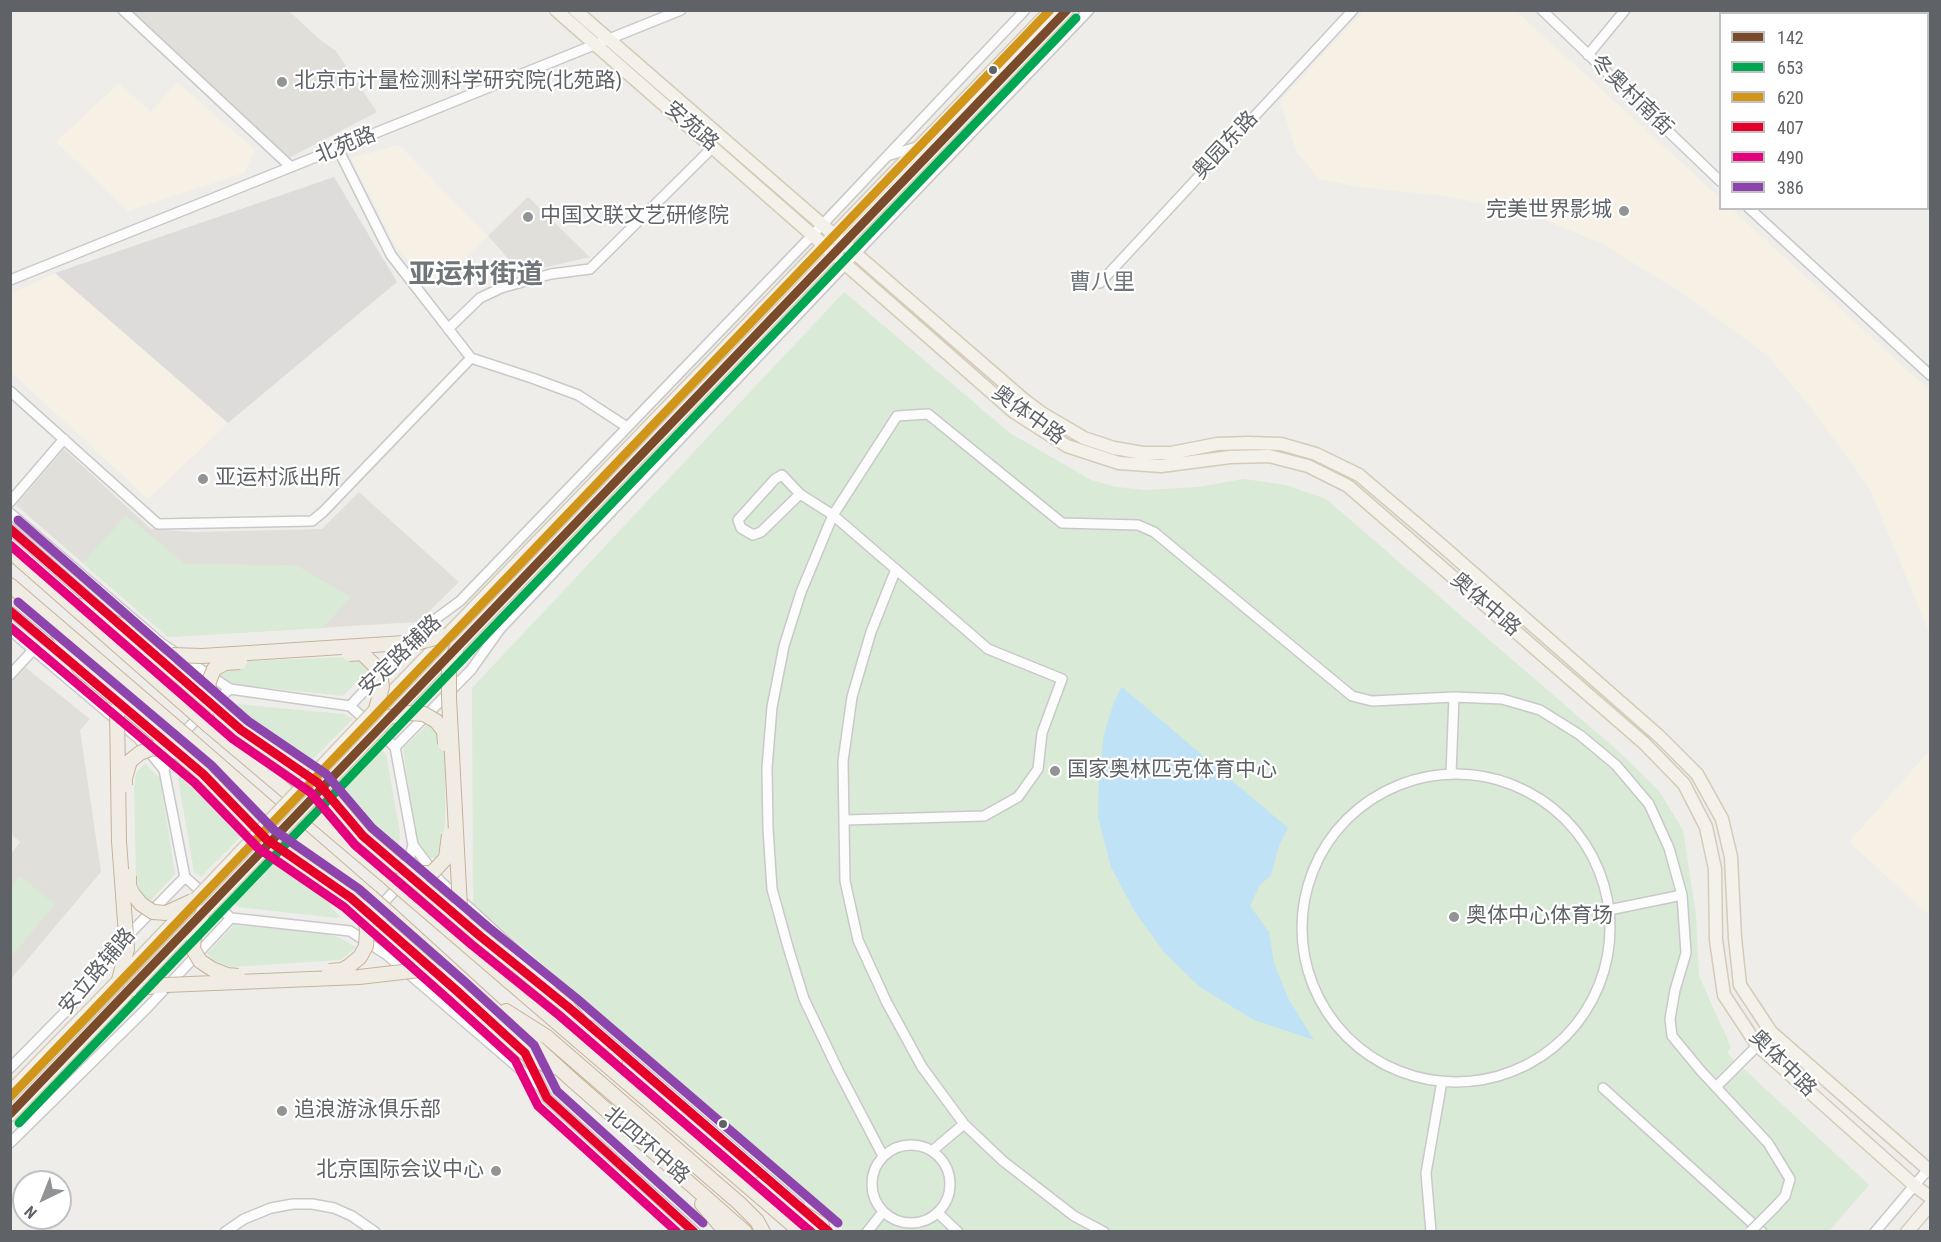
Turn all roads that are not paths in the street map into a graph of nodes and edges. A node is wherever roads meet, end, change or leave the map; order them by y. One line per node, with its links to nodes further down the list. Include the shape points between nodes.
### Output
1 (123, 10): 19 (street)
2 (556, 10): 13 (main road, 安苑路)
3 (575, 10): 12 (main road, 安苑路)
4 (681, 10): 12 (street, 北苑路)
5 (1025, 10): 18 (street, 安定路辅路)
6 (1051, 10): 15 (main road)
7 (1066, 10): 24 (main road)
8 (1089, 10): 26 (street)
9 (1353, 10): 29 (street, 奥园东路)
10 (1542, 10): 14 (street, 冬奥村南街)
11 (1625, 10): 14 (street)
12 (610, 40): 13 (street, 北苑路); 22 (main road, 安苑路)
13 (597, 45): 16 (main road, 安苑路); 17 (street, 北苑路)
14 (1588, 55): 20 (street, 冬奥村南街)
15 (921, 146): 18 (street); 24 (main road)
16 (713, 147): 23 (main road, 安苑路); 30 (street, via 590,269 551,274 501,288 480,298)
17 (338, 148): 19 (street, 北苑路); 30 (street, via 391,255)
18 (888, 156): 22 (street, 安定路辅路)
19 (291, 167): 28 (street, 北苑路)
20 (1719, 180)
21 (1753, 210): 32 (street)
22 (823, 224): 23 (street, 安定路辅路); 24 (main road, 安苑路)
23 (812, 235): 25 (main road, 安苑路); 34 (street, 安定路辅路)
24 (839, 238): 25 (main road); 26 (main road, 奥体中路)
25 (829, 249): 27 (main road, 奥体中路); 49 (main road); 50 (main road)
26 (856, 253): 27 (street); 83 (main road, 奥体中路, via 1023,399 1084,438 1143,453 1227,444 1281,444 1316,454 1359,475 1439,543 1697,774 1722,819 1731,857 1740,985)
27 (846, 264): 62 (street, via 500,629 471,670); 84 (main road, 奥体中路, via 1014,412 1067,446 1119,463 1161,466 1269,456 1308,466 1348,486 1644,743 1684,784 1707,826 1715,869 1716,940 1724,995)
28 (10, 280)
29 (1100, 283)
30 (448, 329): 31 (street)
31 (471, 358): 34 (street, via 578,395); 35 (street, via 312,521 159,524)
32 (1930, 375)
33 (10, 391): 35 (street)
34 (627, 427): 58 (street, 安定路辅路, via 460,601 422,629)
35 (63, 439): 37 (street)
36 (800, 494): 36 (street, via 782,475 775,479 738,520 741,528 753,535 761,532); 39 (street)
37 (10, 502)
38 (10, 513): 55 (street, via 161,643)
39 (833, 515): 42 (street); 57 (street, via 897,416 928,414 1062,523 1138,525 1154,532 1352,696 1372,701); 98 (street, via 801,592 784,646 772,707 767,768 772,889 804,999)
40 (10, 529): 48 (street)
41 (10, 551): 44 (highway)
42 (896, 569): 66 (street, via 852,697 843,761); 66 (street, via 988,649 1062,678 1042,733 1038,769 1018,797 984,816)
43 (10, 585): 46 (highway)
44 (66, 599): 48 (highway); 93 (highway, 北四环中路, bridge)
45 (10, 611): 53 (street)
46 (50, 621): 53 (highway); 72 (highway, bridge, via 194,743)
47 (10, 630): 51 (street)
48 (125, 630): 52 (highway, bridge)
49 (447, 634): 52 (highway, bridge, via 420,642 202,656); 59 (main road, bridge)
50 (457, 646): 61 (main road, bridge); 76 (highway, bridge, via 450,669 449,699)
51 (34, 649): 54 (street); 64 (street, via 139,739)
52 (148, 650): 60 (highway, bridge)
53 (80, 669): 56 (highway)
54 (10, 675)
55 (230, 689): 58 (street); 64 (street, via 177,740)
56 (112, 696): 63 (highway, bridge); 79 (highway, bridge, via 117,710 119,841 127,949)
57 (1454, 697): 65 (street); 70 (street, via 1502,699 1540,710 1580,735 1616,765 1649,804 1670,848)
58 (350, 705): 62 (street)
59 (376, 709): 60 (highway, bridge, via 382,687 380,671 362,653 225,663 214,669 208,684); 71 (main road, bridge)
60 (221, 713): 68 (highway, via 318,783 363,836)
61 (390, 717): 68 (highway, bridge, via 424,714 436,721 444,731 448,765 446,858 432,873); 74 (main road, bridge)
62 (395, 747): 67 (street)
63 (177, 752): 71 (highway, bridge, via 152,748 130,761 125,778 129,886 141,904 153,912 166,913); 72 (highway, bridge, via 266,839 351,898)
64 (164, 770): 69 (street)
65 (1451, 774): 73 (street, via 1503,781 1550,806 1575,830 1594,859); 88 (street, via 1395,786 1347,819 1317,860 1308,884 1302,922 1311,979 1341,1029 1381,1061 1410,1074)
66 (845, 820): 95 (street, via 845,881 858,940 922,1067)
67 (413, 845): 77 (street, via 403,881 374,915); 82 (street, via 440,881 536,969)
68 (398, 866): 76 (highway, bridge)
69 (184, 877): 75 (street); 86 (street, 安立路辅路, via 104,960 71,1006)
70 (1682, 895): 73 (street); 89 (street, via 1686,953 1670,1019 1672,1036)
71 (192, 901): 79 (main road, bridge)
72 (368, 903): 74 (highway, bridge, via 366,946 360,957 342,970 246,977 227,975 200,961 193,943); 78 (highway, bridge); 81 (highway, 北四环中路, bridge, via 389,912)
73 (1609, 910): 88 (street, via 1609,946 1603,973 1573,1029 1546,1053 1514,1071 1478,1080)
74 (203, 912): 80 (main road, bridge)
75 (231, 918): 77 (street); 96 (street, via 147,1008)
76 (463, 921): 82 (highway, bridge)
77 (350, 931): 91 (street, via 387,955)
78 (439, 976): 80 (highway, bridge, via 420,970); 85 (highway)
79 (119, 980): 92 (main road)
80 (131, 989): 94 (main road)
81 (478, 994): 87 (highway, 北四环中路); 113 (highway, via 547,1037 740,1203)
82 (568, 1007): 93 (highway); 107 (street)
83 (1771, 1032): 84 (street); 101 (main road, 奥体中路)
84 (1757, 1045): 89 (street); 102 (main road, 奥体中路)
85 (525, 1053): 87 (highway); 91 (street, 北四环中路)
86 (10, 1068)
87 (571, 1079): 100 (highway, 北四环中路)
88 (1442, 1081): 118 (street, via 1426,1173)
89 (1717, 1086): 119 (street, bridge, via 1768,1143 1790,1179 1785,1196)
90 (1603, 1088): 120 (street)
91 (543, 1089): 110 (street, 北四环中路, via 548,1098)
92 (10, 1092)
93 (641, 1094): 99 (highway, 北四环中路)
94 (10, 1115)
95 (964, 1124): 97 (street); 117 (street, via 1002,1161 1074,1216)
96 (10, 1143)
97 (932, 1151): 98 (street, via 907,1145); 106 (street, via 947,1169 950,1181 945,1204)
98 (884, 1156): 105 (street, via 872,1177 872,1190)
99 (725, 1165): 107 (highway); 114 (highway, 北四环中路)
100 (671, 1169): 111 (highway); 112 (highway, 北四环中路)
101 (1930, 1169): 102 (street)
102 (1915, 1186): 103 (main road, 奥体中路); 121 (street)
103 (1930, 1197)
104 (1930, 1205): 122 (main road)
105 (883, 1212): 106 (street, via 904,1223 928,1220); 115 (street)
106 (938, 1213): 116 (street)
107 (826, 1228)
108 (225, 1232): 109 (street, via 271,1208 302,1204 334,1208 352,1215)
109 (375, 1232)
110 (695, 1232)
111 (726, 1232)
112 (745, 1232)
113 (763, 1232)
114 (801, 1232)
115 (867, 1232)
116 (958, 1232)
117 (1104, 1232)
118 (1431, 1232)
119 (1750, 1232)
120 (1762, 1232)
121 (1875, 1232)
122 (1907, 1232)

